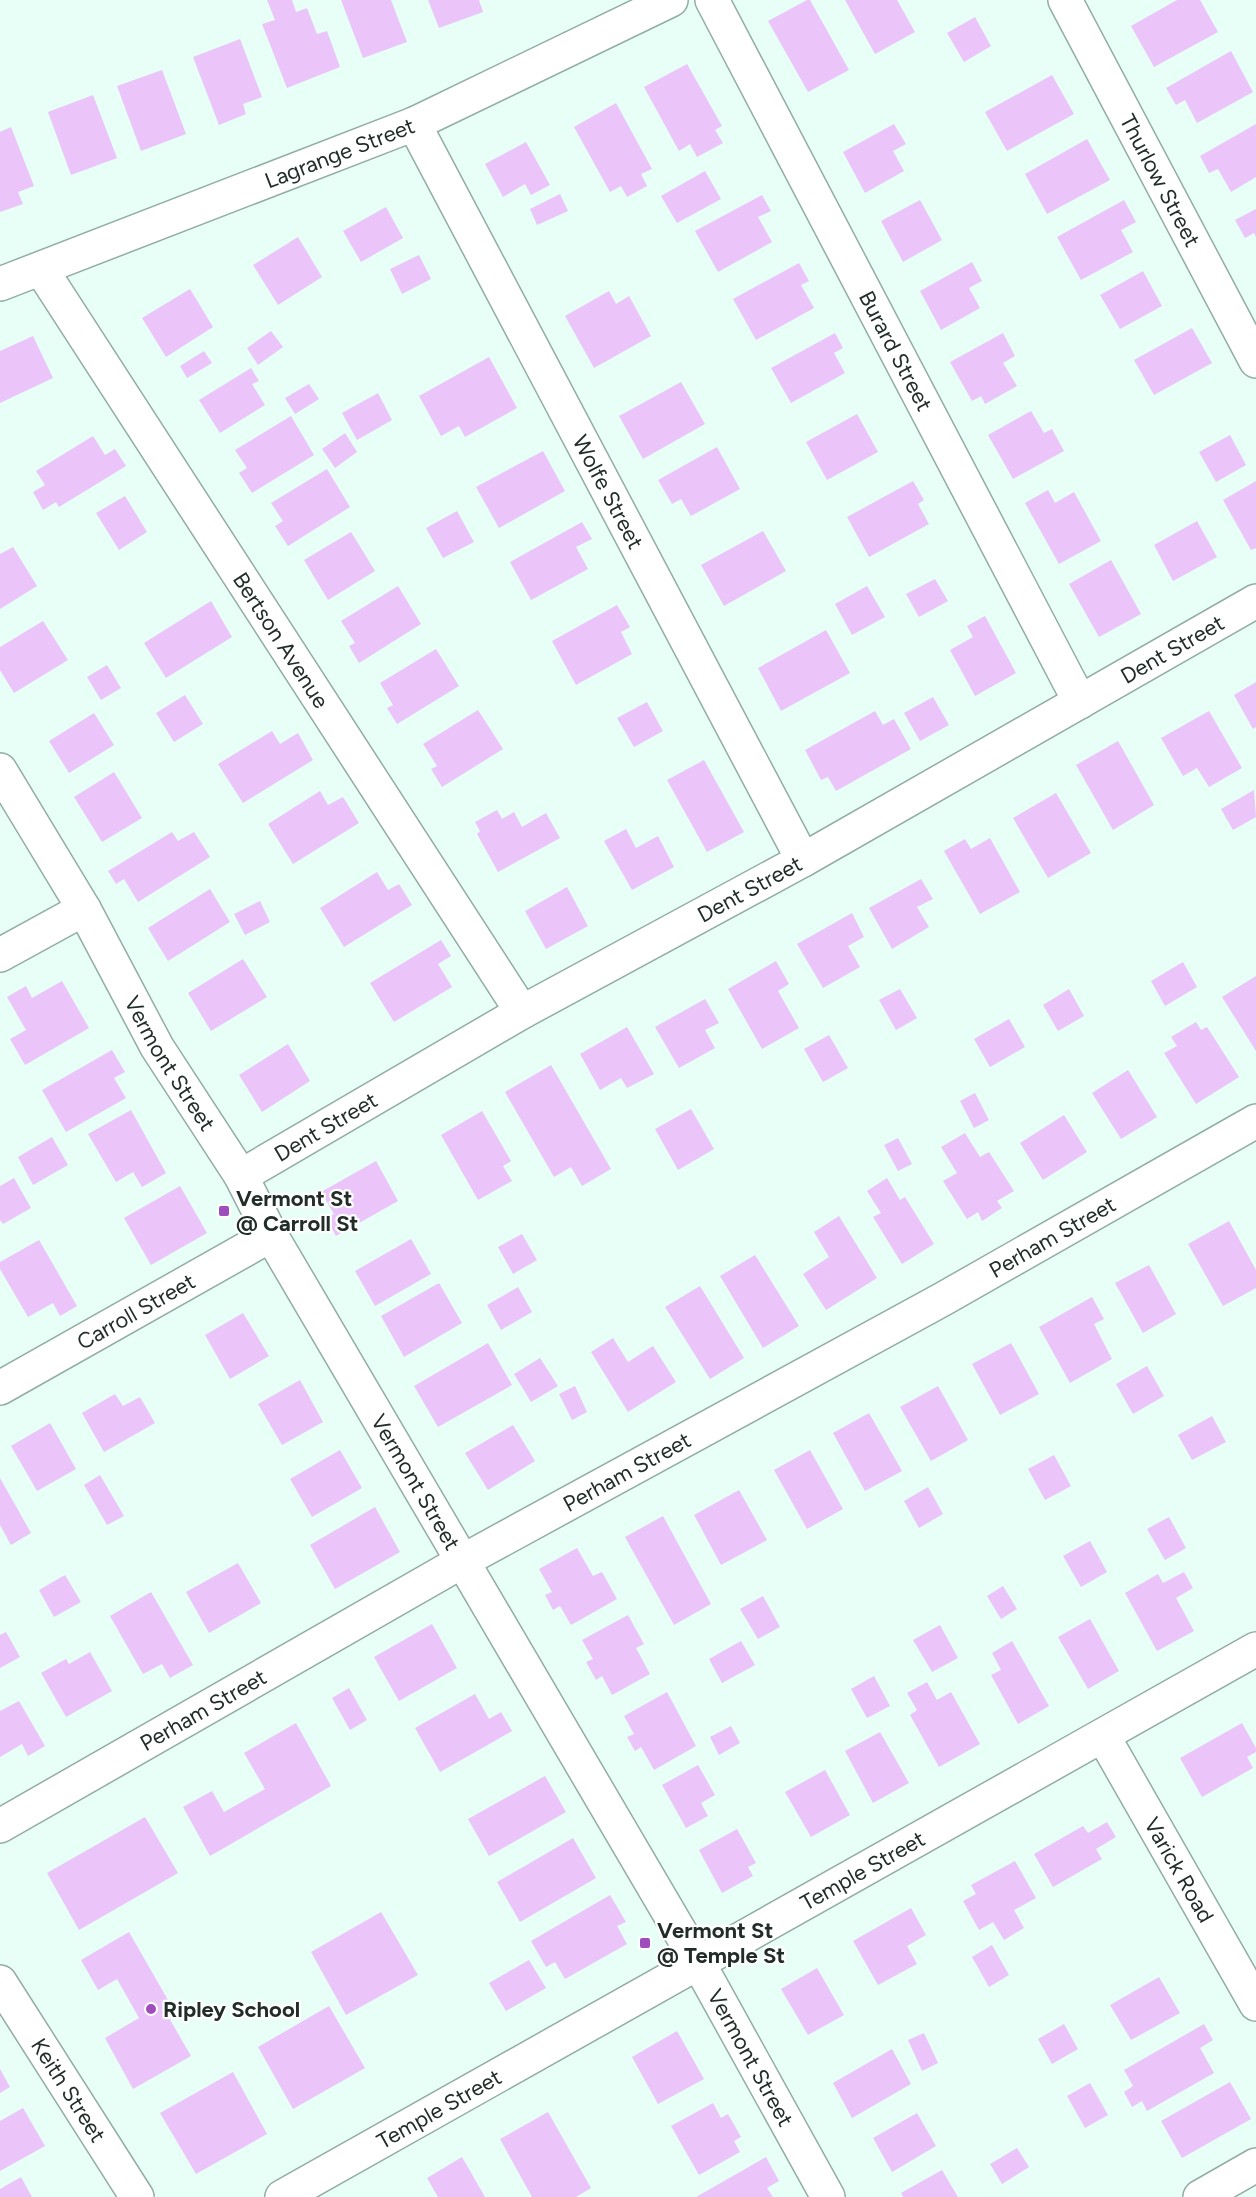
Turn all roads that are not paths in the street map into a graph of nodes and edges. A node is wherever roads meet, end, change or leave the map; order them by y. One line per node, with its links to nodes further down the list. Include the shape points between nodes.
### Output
1 (670, 0): 4 (street, Lagrange Street)
2 (712, 0): 9 (street, Burard Street)
3 (1065, 0): 7 (street, Thurlow Street)
4 (414, 124): 5 (street, Lagrange Street); 11 (street, Wolfe Street)
5 (41, 269): 6 (street, Lagrange Street); 14 (street, Bertson Avenue)
6 (0, 284)
7 (1256, 361)
8 (1256, 602): 9 (street, Dent Street)
9 (1080, 702): 11 (street, Dent Street)
10 (0, 770): 12 (street, Vermont Street)
11 (803, 860): 14 (street, Dent Street)
12 (84, 909): 13 (street); 16 (street, Vermont Street, via 156,1047)
13 (0, 955)
14 (522, 1012): 16 (street, Dent Street)
15 (1256, 1121): 19 (street, Perham Street, via 943,1299)
16 (241, 1176): 17 (street, Vermont Street)
17 (271, 1235): 18 (street, Carroll Street); 19 (street, Vermont Street)
18 (0, 1388)
19 (461, 1562): 22 (street, Perham Street); 23 (street, Vermont Street)
20 (1256, 1649): 21 (street, Temple Street)
21 (1103, 1736): 23 (street, Temple Street); 25 (street, Varick Road)
22 (0, 1826)
23 (699, 1964): 28 (street, Temple Street); 29 (street, Vermont Street)
24 (0, 1982): 27 (street, Keith Street)
25 (1256, 2004)
26 (1256, 2165): 30 (street)
27 (137, 2197)
28 (282, 2197)
29 (828, 2197)
30 (1200, 2197)

